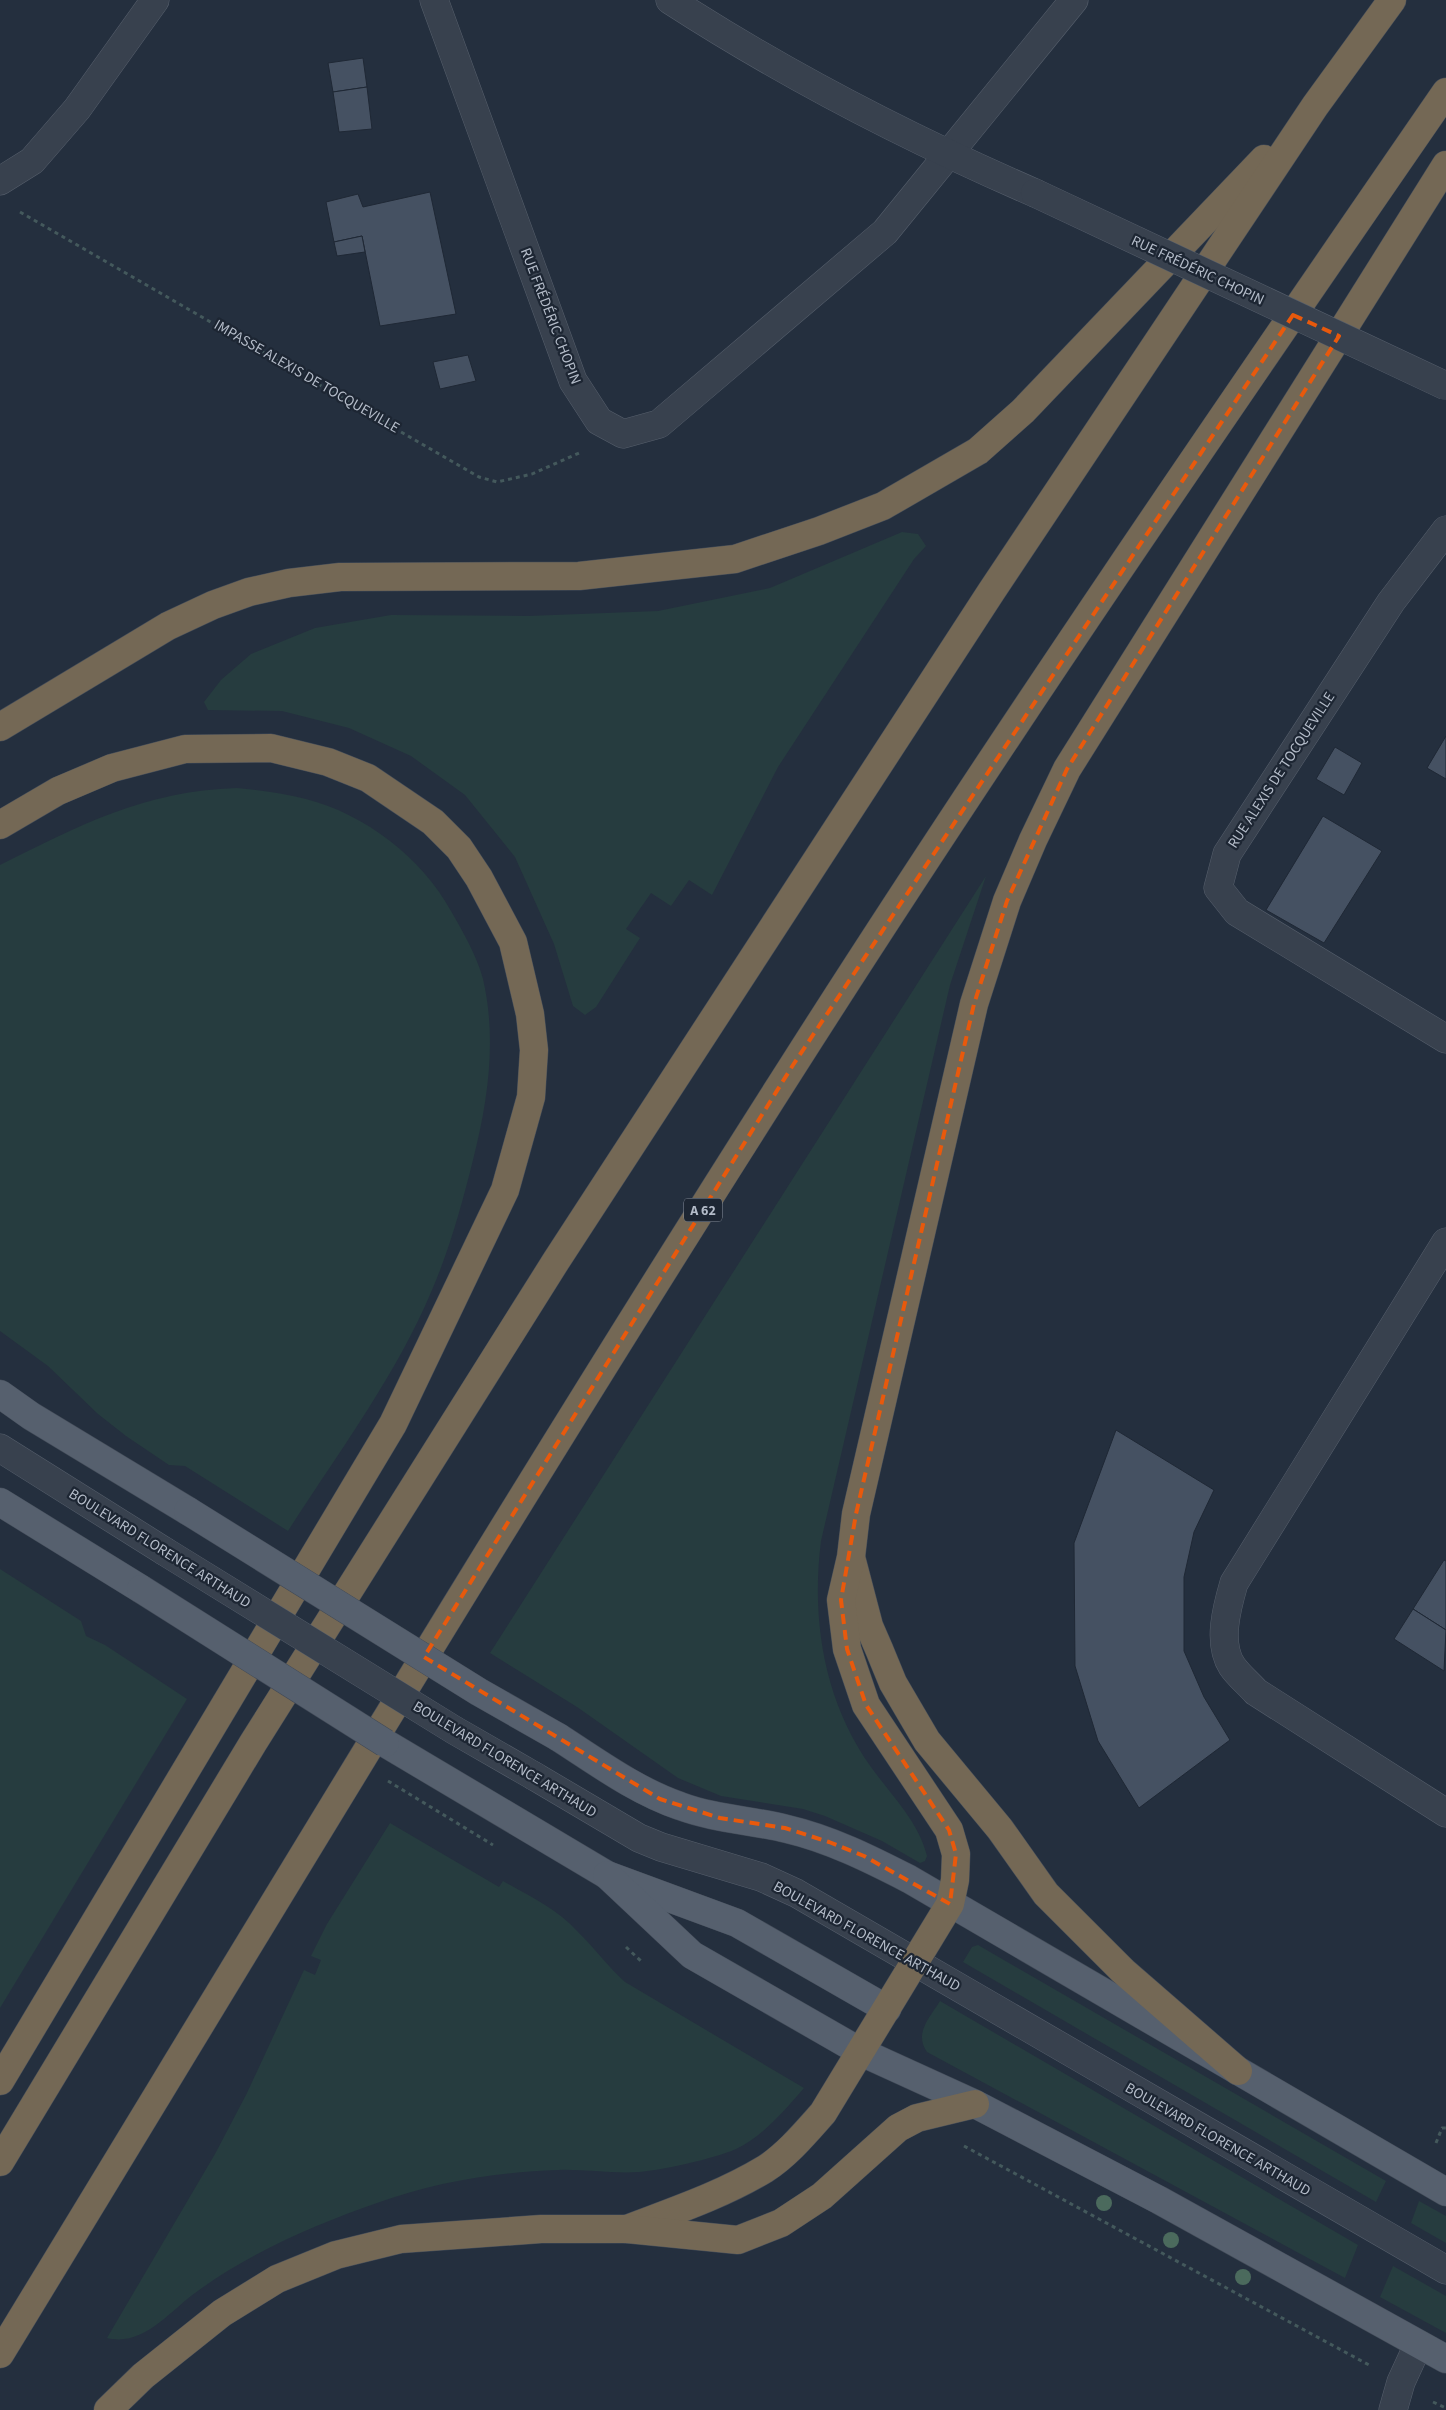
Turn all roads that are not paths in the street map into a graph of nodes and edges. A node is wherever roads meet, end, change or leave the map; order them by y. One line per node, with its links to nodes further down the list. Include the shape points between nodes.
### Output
1 (155, 0): 10 (street, via 77,109 32,161)
2 (434, 0): 8 (street, RUE FRÉDÉRIC CHOPIN, via 574,381 599,421 623,434 659,424 885,232)
3 (670, 0): 8 (street, RUE FRÉDÉRIC CHOPIN, via 728,38 857,110)
4 (1074, 0): 8 (street)
5 (1392, 0): 7 (highway)
6 (1446, 92): 35 (highway, A 62, via 1189,466 793,1065 460,1598)
7 (1315, 106): 13 (highway, via 1023,411 978,450 884,506 735,559 579,576 340,577 249,592 168,626); 30 (highway, via 991,592 556,1261 253,1742)
8 (948, 155): 11 (street, RUE FRÉDÉRIC CHOPIN, bridge)
9 (1446, 166): 20 (highway, via 1067,769 1006,901 974,1004 856,1514)
10 (0, 181)
11 (1446, 386)
12 (1446, 530): 15 (street, RUE ALEXIS DE TOCQUEVILLE, via 1391,602 1227,854 1218,888 1236,912)
13 (0, 727)
14 (0, 825): 28 (highway, via 58,791 112,768 185,749 271,748 328,762 368,778 433,822 459,848 479,878 513,942 530,1014 534,1050 531,1097 505,1190 393,1424)
15 (1446, 1039)
16 (1446, 1242): 21 (street, via 1234,1583 1225,1616 1225,1642 1231,1665 1256,1692)
17 (0, 1394): 23 (main road, bridge, via 471,1687 660,1798 720,1818 785,1828 829,1842 864,1856)
18 (0, 1448): 24 (street, BOULEVARD FLORENCE ARTHAUD, bridge, via 454,1730 639,1838 760,1877 796,1893)
19 (0, 1502): 22 (main road, bridge, via 434,1773)
20 (851, 1557): 23 (highway, via 841,1600 847,1649 866,1706 949,1830 956,1854); 27 (highway, via 869,1626 893,1683 927,1741 1000,1829 1046,1894 1122,1971)
21 (1446, 1813)
22 (607, 1875): 25 (main road, via 737,1923); 26 (main road, via 692,1955)
23 (950, 1904): 24 (highway); 27 (main road)
24 (915, 1962): 25 (highway); 33 (street, BOULEVARD FLORENCE ARTHAUD)
25 (887, 2009): 26 (highway)
26 (861, 2052): 29 (main road); 32 (highway, via 823,2114 766,2168 718,2194)
27 (1238, 2071): 31 (main road)
28 (0, 2081)
29 (975, 2104): 32 (highway, via 917,2118 898,2128 822,2196 781,2223 738,2240); 34 (main road, via 1159,2200)
30 (0, 2162)
31 (1446, 2192)
32 (627, 2229): 37 (highway, via 464,2233 401,2239 336,2255 277,2279 222,2313 143,2376)
33 (1446, 2270)
34 (1418, 2345): 36 (main road); 38 (street, via 1401,2382)
35 (0, 2354)
36 (1446, 2359)
37 (108, 2410)
38 (1393, 2410)

